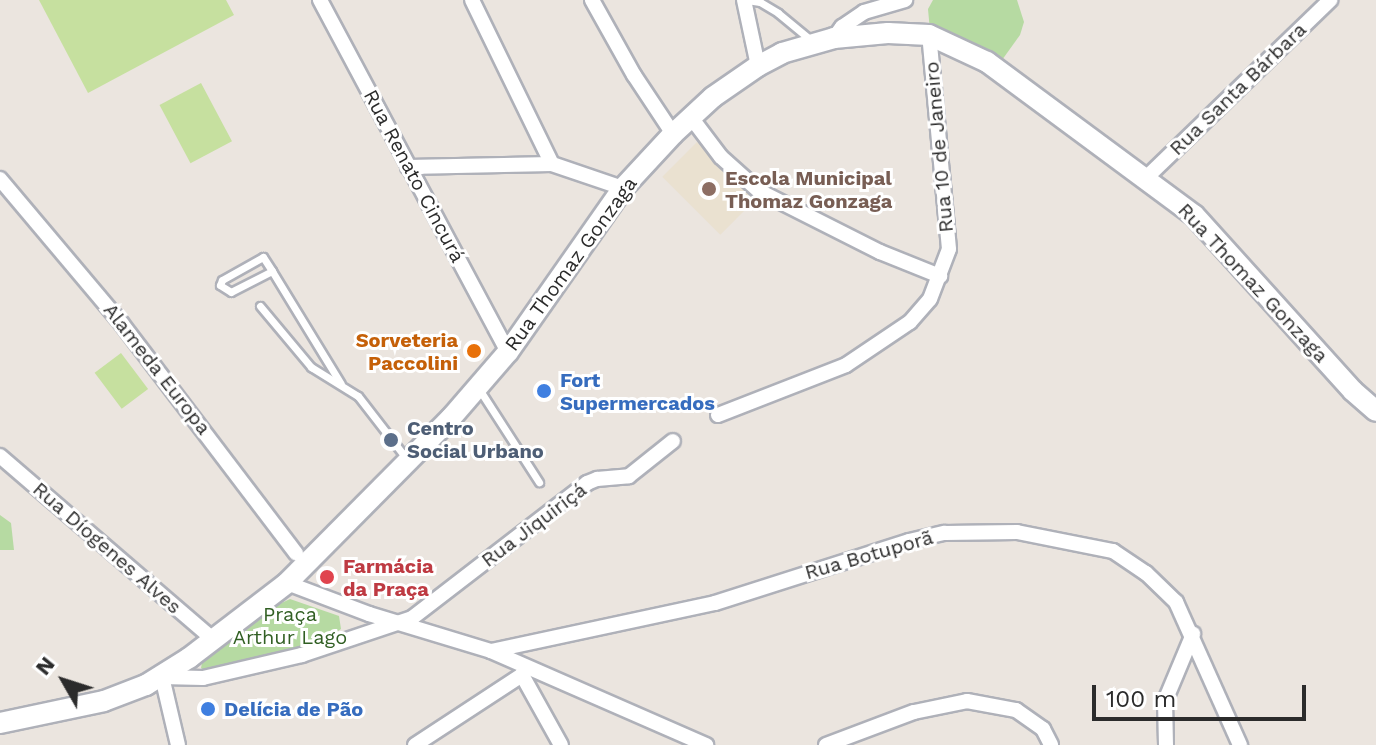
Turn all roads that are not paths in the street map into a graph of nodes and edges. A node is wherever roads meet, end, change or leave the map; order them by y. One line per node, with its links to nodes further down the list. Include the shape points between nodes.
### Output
1 (320, 0): 13 (street, Rua Renato Cincurá)
2 (472, 0): 12 (street)
3 (592, 0): 11 (street)
4 (746, 0): 8 (lane, via 760,2); 9 (street)
5 (905, 0): 8 (street, via 864,12)
6 (1330, 0): 14 (street, Rua Santa Bárbara)
7 (929, 35): 8 (main road, Rua Thomaz Gonzaga); 14 (main road, Rua Thomaz Gonzaga, via 987,62); 18 (street, Rua 10 de Janeiro, via 949,249)
8 (824, 40): 9 (main road, Rua Thomaz Gonzaga)
9 (758, 66): 10 (main road, Rua Thomaz Gonzaga)
10 (690, 116): 11 (main road, Rua Thomaz Gonzaga); 18 (street, via 721,157 759,191)
11 (673, 134): 16 (main road, Rua Thomaz Gonzaga)
12 (552, 164): 13 (street); 16 (street)
13 (408, 167): 20 (street, Rua Renato Cincurá)
14 (1147, 177): 23 (main road, Rua Thomaz Gonzaga, via 1217,239)
15 (0, 179): 29 (street, Alameda Europa, via 122,324)
16 (623, 188): 20 (main road, Rua Thomaz Gonzaga)
17 (272, 271): 17 (lane, via 231,292 220,285 263,257); 21 (lane)
18 (940, 276): 24 (street, Rua 10 de Janeiro, via 920,311 885,341 822,376)
19 (260, 306): 21 (lane, via 311,367)
20 (508, 352): 22 (main road, Rua Thomaz Gonzaga)
21 (341, 384): 27 (lane, via 358,396)
22 (478, 387): 27 (main road, Rua Thomaz Gonzaga); 28 (lane)
23 (1376, 411)
24 (718, 415)
25 (673, 441): 31 (street, Rua Jiquiriçá, via 629,476 587,483)
26 (0, 456): 33 (street, Rua Díogenes Alves)
27 (410, 462): 29 (main road, Rua Thomaz Gonzaga)
28 (539, 482)
29 (301, 559): 30 (main road, Rua Thomaz Gonzaga)
30 (287, 583): 31 (street); 33 (main road, Rua Thomaz Gonzaga)
31 (399, 624): 34 (street); 36 (street, via 302,655 203,678)
32 (1193, 634): 34 (street, Rua Botuporã, via 1176,602 1113,551 989,531 909,541 715,603); 44 (street, via 1165,701); 45 (street, Rua Botuporã)
33 (214, 640): 36 (main road, Rua Thomaz Gonzaga)
34 (491, 651): 35 (street)
35 (523, 672): 39 (street); 40 (street); 41 (street)
36 (162, 677): 37 (main road, Rua Thomaz Gonzaga, via 104,701); 38 (street)
37 (0, 723)
38 (178, 745)
39 (415, 745)
40 (561, 745)
41 (706, 745)
42 (826, 745): 43 (street, via 914,712 967,701 1016,710 1043,729)
43 (1051, 745)
44 (1166, 745)
45 (1240, 745)

